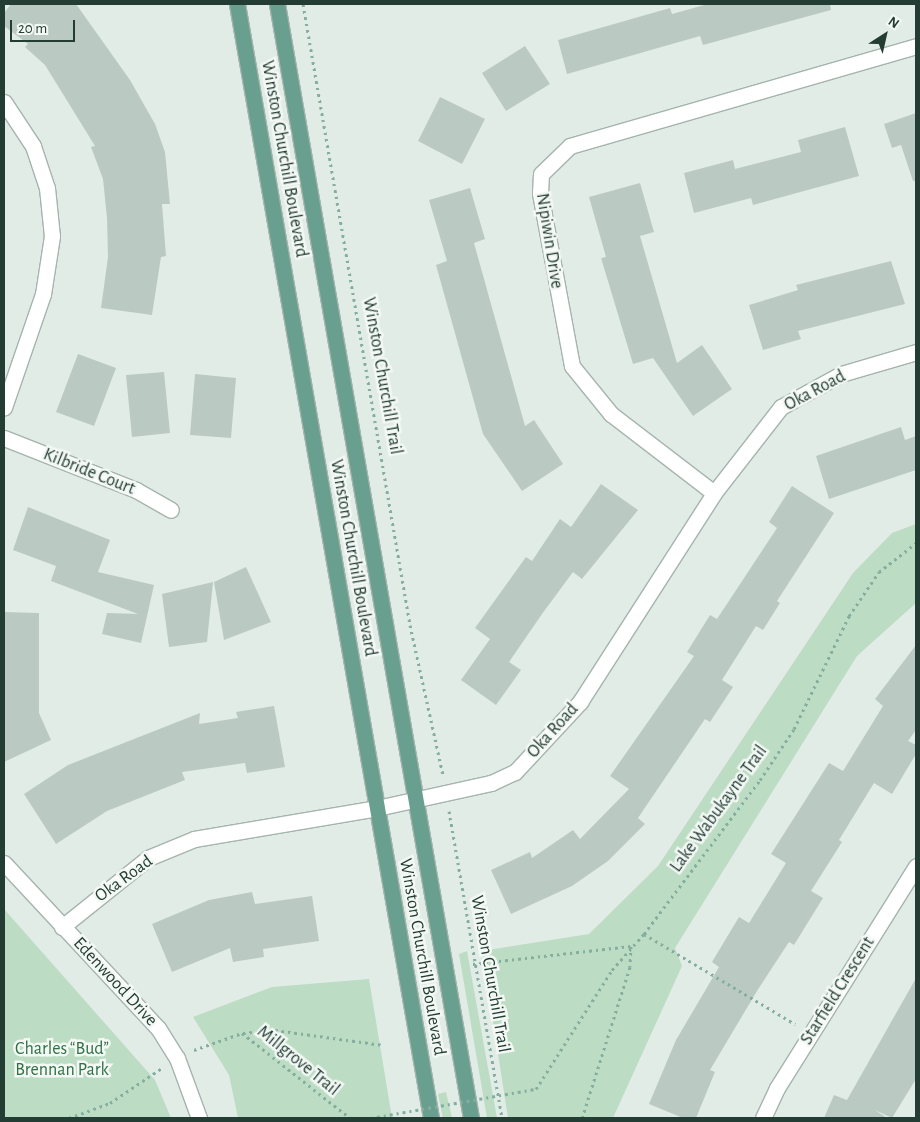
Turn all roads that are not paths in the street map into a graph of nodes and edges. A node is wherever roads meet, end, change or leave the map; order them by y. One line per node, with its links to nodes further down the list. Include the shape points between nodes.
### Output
1 (237, 4): 11 (main road, Winston Churchill Boulevard)
2 (277, 4): 10 (main road, Winston Churchill Boulevard)
3 (916, 46): 8 (street, Nipiwin Drive, via 570,146 542,174 540,193 572,366 610,414)
4 (4, 102): 6 (street, via 33,146 47,188 52,236 43,294)
5 (916, 352): 8 (street, Oka Road, via 841,374 780,407)
6 (4, 407)
7 (4, 438): 9 (street, Kilbride Court, via 136,490)
8 (714, 493): 10 (street, Oka Road, via 580,702 552,735 515,772 490,783)
9 (171, 510)
10 (415, 800): 11 (street, Oka Road); 17 (main road, Winston Churchill Boulevard)
11 (377, 808): 14 (street, Oka Road, via 194,840 148,858); 16 (main road, Winston Churchill Boulevard)
12 (4, 863): 14 (street, Edenwood Drive)
13 (916, 866): 18 (street, Starfield Crescent, via 811,1033)
14 (62, 927): 15 (street, Edenwood Drive, via 158,1028 177,1058)
15 (199, 1118)
16 (432, 1118)
17 (470, 1118)
18 (763, 1118)

